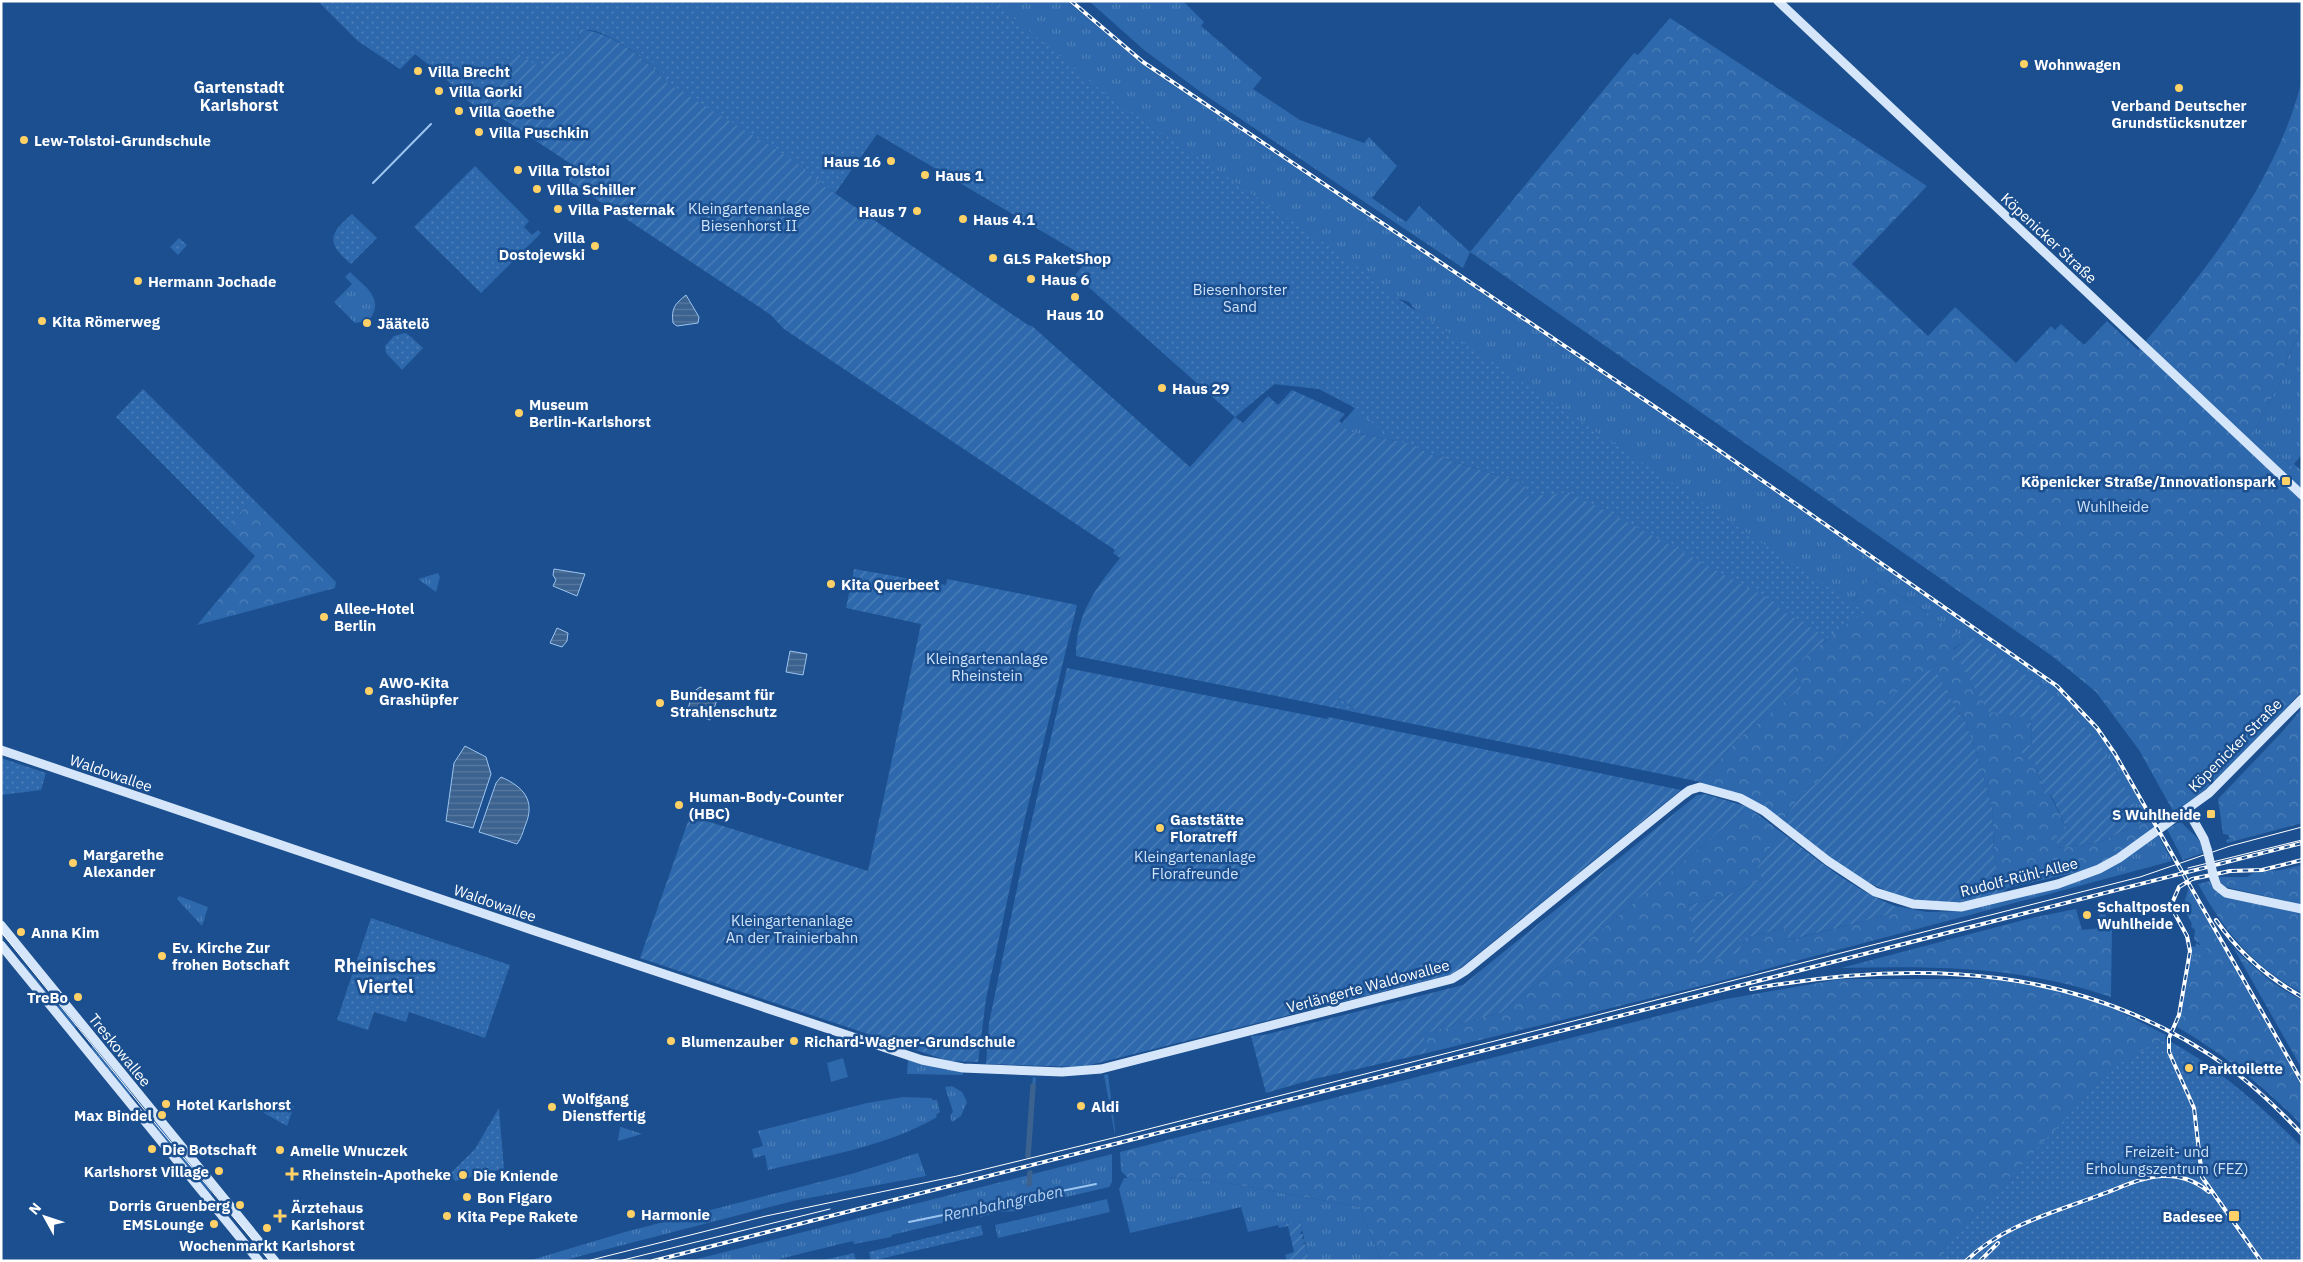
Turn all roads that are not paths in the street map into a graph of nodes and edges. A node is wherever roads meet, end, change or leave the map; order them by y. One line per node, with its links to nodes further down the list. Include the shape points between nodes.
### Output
1 (1778, 1): 2 (street, Köpenicker Straße)
2 (2302, 495)
3 (2302, 699): 6 (street, Köpenicker Straße, via 2219,784)
4 (1, 750): 10 (street, Waldowallee, via 891,1050 948,1066)
5 (1700, 787): 6 (street, Rudolf-Rühl-Allee, via 1730,794 1754,805 1847,875 1875,892 1913,904 1944,908 1981,904 2082,876 2119,858); 10 (street, Verlängerte Waldowallee, via 1683,795 1452,979 1101,1069 1062,1072)
6 (2187, 810): 7 (street, bridge, via 2204,839 2217,886 2226,893)
7 (2302, 909)
8 (1, 925): 12 (street, Treskowallee)
9 (1, 945): 11 (street, Treskowallee)
10 (982, 1069)
11 (260, 1261)
12 (275, 1261)

